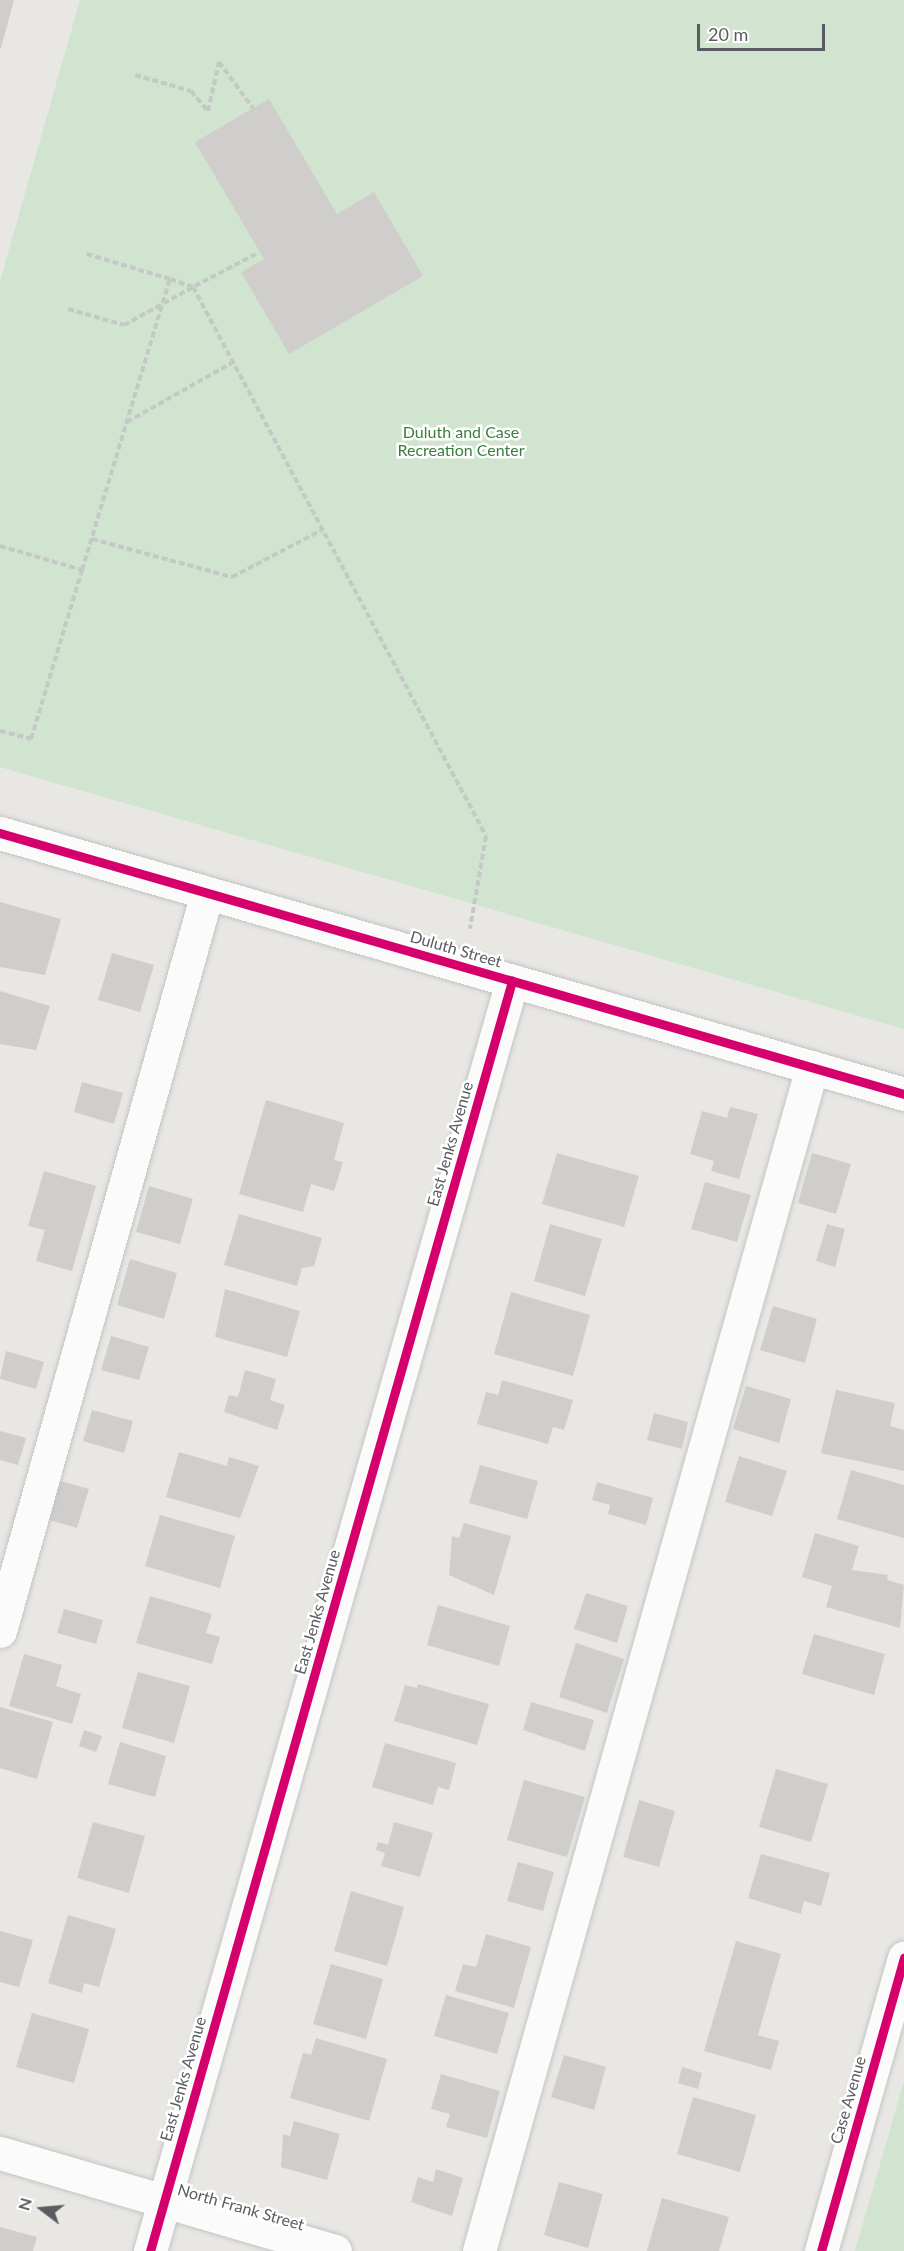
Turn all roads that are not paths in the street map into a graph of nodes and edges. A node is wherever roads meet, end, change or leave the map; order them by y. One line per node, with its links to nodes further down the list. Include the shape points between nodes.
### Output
1 (0, 833): 2 (street, Duluth Street)
2 (207, 893): 3 (street, Duluth Street); 6 (street)
3 (512, 981): 4 (street, Duluth Street); 9 (street, East Jenks Avenue)
4 (812, 1067): 5 (street, Duluth Street); 12 (street)
5 (904, 1094)
6 (0, 1631)
7 (904, 1958): 13 (street, Case Avenue)
8 (0, 2153): 9 (street, North Frank Street)
9 (164, 2200): 10 (street, East Jenks Avenue); 11 (street, North Frank Street)
10 (150, 2251)
11 (335, 2251)
12 (479, 2251)
13 (821, 2251)

